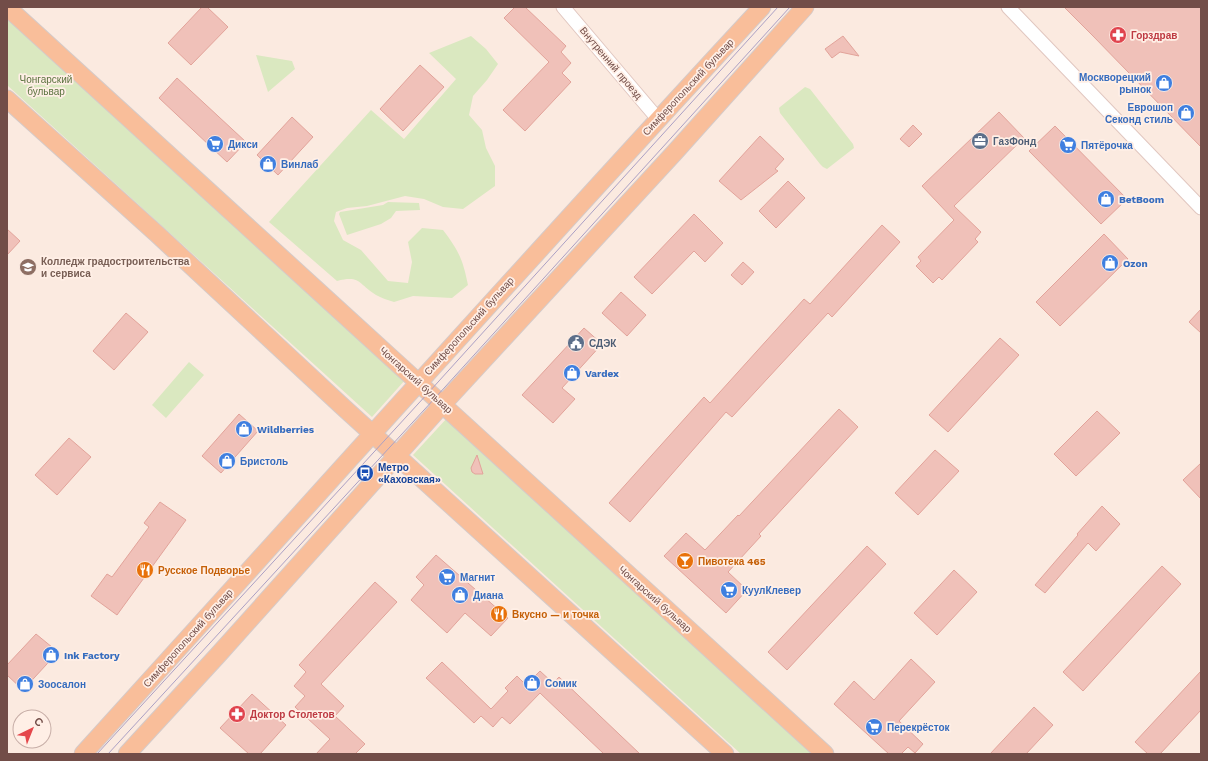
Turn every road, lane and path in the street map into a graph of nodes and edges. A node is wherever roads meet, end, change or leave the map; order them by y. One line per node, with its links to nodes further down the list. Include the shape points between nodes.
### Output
1 (7, 7): 9 (main road, Чонгарский бульвар)
2 (563, 7): 7 (street, Внутренний проезд)
3 (762, 7): 7 (main road, Симферопольский бульвар)
4 (805, 7): 10 (main road)
5 (1008, 7): 8 (street)
6 (7, 99): 11 (main road)
7 (658, 119): 9 (main road, Симферопольский бульвар)
8 (1201, 208)
9 (418, 382): 10 (main road, Чонгарский бульвар); 11 (main road, Симферопольский бульвар)
10 (442, 404): 12 (main road); 16 (main road, Чонгарский бульвар)
11 (373, 433): 12 (main road); 13 (main road, Симферопольский бульвар)
12 (397, 455): 14 (main road); 15 (main road)
13 (83, 754)
14 (127, 754)
15 (725, 754)
16 (825, 754)

